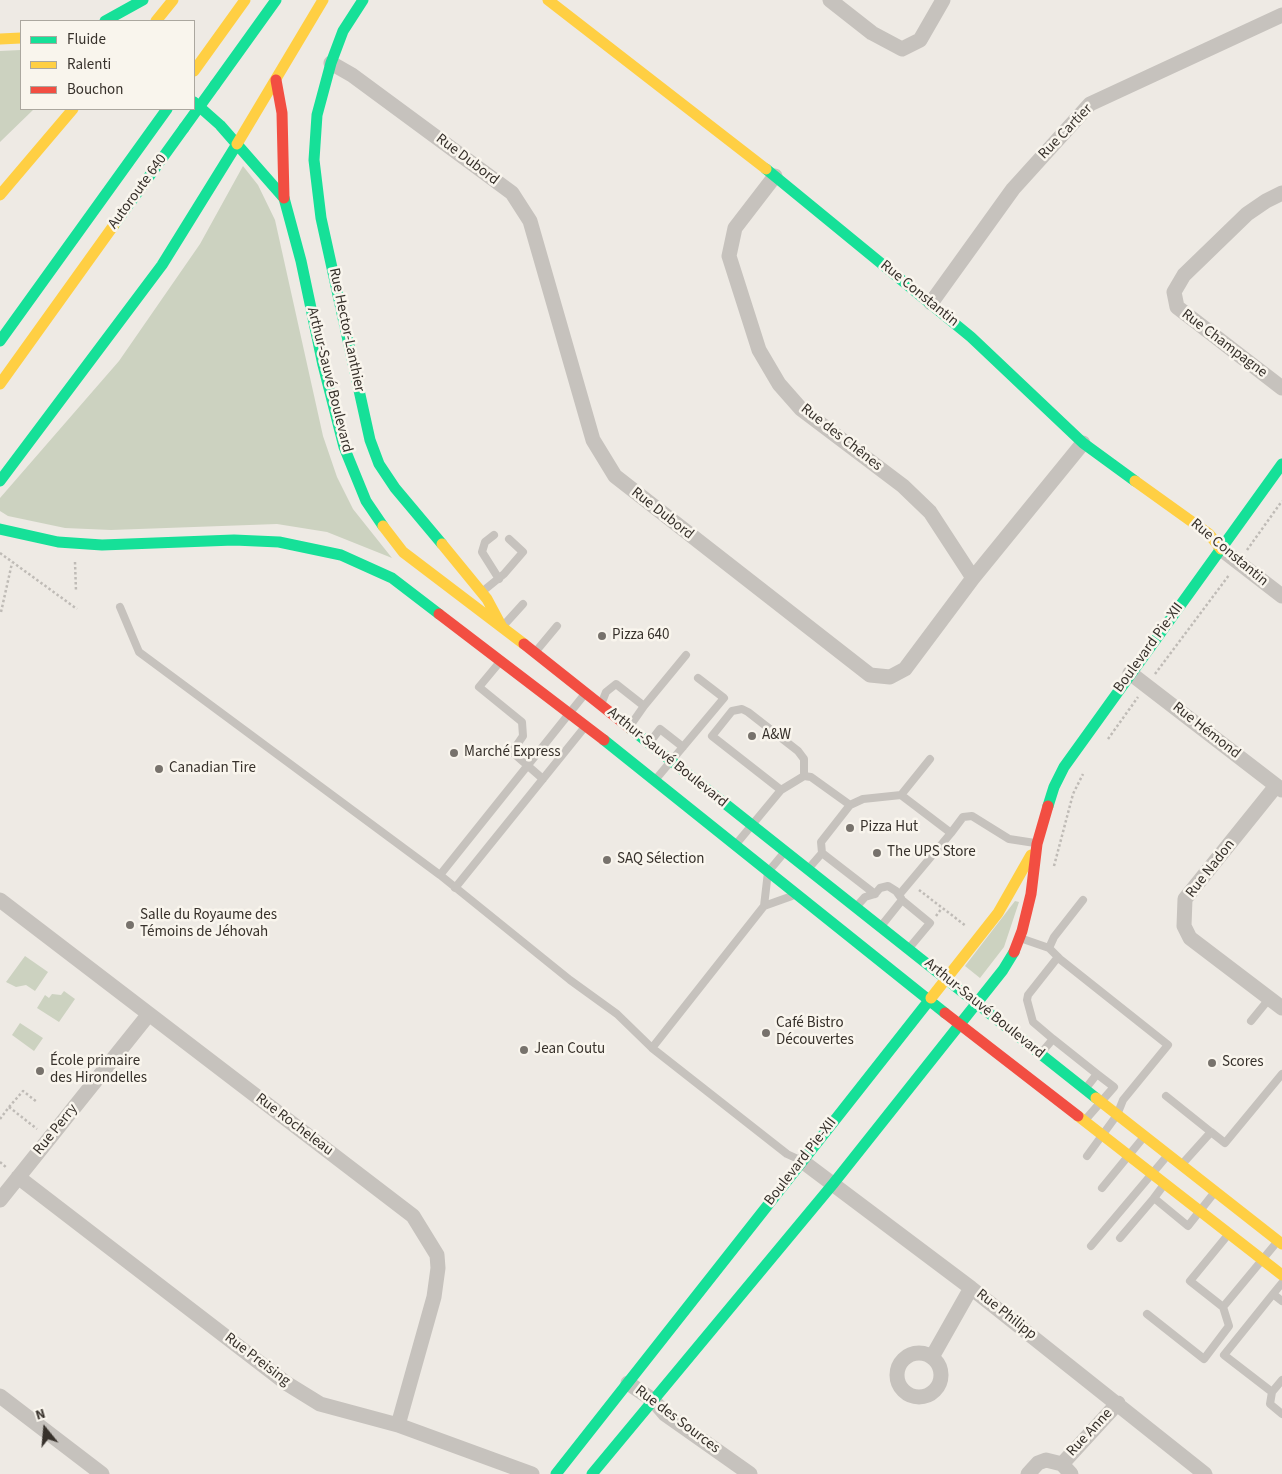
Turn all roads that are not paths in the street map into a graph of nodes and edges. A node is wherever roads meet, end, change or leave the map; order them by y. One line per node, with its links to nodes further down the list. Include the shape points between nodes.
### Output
1 (143, 0): 11 (main road)
2 (173, 0): 12 (main road)
3 (245, 0): 16 (main road)
4 (276, 0): 28 (main road, Autoroute 640, bridge)
5 (323, 0): 17 (main road)
6 (363, 0): 15 (main road, Rue Hector-Lanthier, via 343,31)
7 (548, 0): 22 (main road, Rue Constantin)
8 (830, 0): 9 (street, via 872,33 902,49 920,40)
9 (943, 0)
10 (1282, 15): 26 (street, Rue Cartier, via 1090,104 1012,189)
11 (107, 20)
12 (157, 20)
13 (20, 38): 14 (main road)
14 (0, 39)
15 (331, 62): 37 (street, Rue Dubord, via 352,74 512,193 530,221 593,440 615,476 870,675 890,676 904,669); 39 (main road, Rue Hector-Lanthier, via 315,130 315,180 370,440 379,464 395,488)
16 (195, 70)
17 (276, 80): 21 (main road); 25 (main road, via 282,112)
18 (195, 103): 21 (main road, Arthur-Sauvé Boulevard)
19 (72, 110): 24 (main road)
20 (165, 112): 27 (main road, Autoroute 640)
21 (237, 144): 25 (main road, Arthur-Sauvé Boulevard); 32 (main road, via 162,265)
22 (775, 176): 26 (main road, Rue Constantin); 37 (street, Rue des Chênes, via 735,228 729,256 760,350 779,384 801,409 903,486 930,512)
23 (1282, 193): 29 (street, Rue Champagne, via 1247,214 1184,275 1174,292 1177,307)
24 (0, 195)
25 (284, 198): 41 (main road, Arthur-Sauvé Boulevard, via 336,418 358,483 376,518 395,543)
26 (931, 303): 30 (main road, Rue Constantin)
27 (0, 341)
28 (0, 384)
29 (1282, 388)
30 (1083, 444): 36 (main road, Rue Constantin, via 1209,534); 37 (street, Rue Dubord)
31 (1282, 464): 36 (main road, Boulevard Pie-XII)
32 (0, 481)
33 (0, 529): 48 (main road, Arthur-Sauvé Boulevard, via 58,542 256,540 320,549 363,563 392,578)
34 (494, 535): 38 (lane, via 485,542 482,552)
35 (508, 538): 38 (lane, via 523,552)
36 (1221, 550): 40 (street, Rue Constantin); 49 (main road, Boulevard Pie-XII)
37 (973, 578)
38 (499, 579): 39 (lane)
39 (481, 592): 41 (lane); 45 (main road, Rue Hector-Lanthier)
40 (1282, 596)
41 (470, 604): 45 (main road, Arthur-Sauvé Boulevard)
42 (523, 604): 45 (lane)
43 (120, 607): 77 (lane, via 139,652)
44 (556, 626): 46 (lane)
45 (502, 627): 46 (main road, Arthur-Sauvé Boulevard)
46 (535, 652): 52 (main road, Arthur-Sauvé Boulevard)
47 (686, 655): 53 (lane)
48 (501, 660): 54 (main road, Arthur-Sauvé Boulevard); 61 (lane, via 479,688 522,722 523,736 512,752)
49 (1130, 673): 65 (street, Rue Hémond); 71 (main road, Boulevard Pie-XII, via 1064,767 1054,787)
50 (698, 678): 58 (lane, via 724,698)
51 (606, 692): 52 (lane); 53 (lane, via 616,684); 55 (lane)
52 (586, 693): 54 (lane); 55 (main road, Arthur-Sauvé Boulevard)
53 (644, 706): 56 (lane)
54 (570, 713): 55 (main road, Arthur-Sauvé Boulevard); 61 (lane)
55 (593, 715): 56 (main road, Arthur-Sauvé Boulevard); 63 (lane); 64 (main road, Arthur-Sauvé Boulevard)
56 (629, 727): 57 (main road, Arthur-Sauvé Boulevard)
57 (649, 743): 58 (lane, via 660,729); 60 (main road, Arthur-Sauvé Boulevard)
58 (683, 747): 60 (lane)
59 (930, 759): 67 (lane)
60 (671, 761): 64 (lane); 69 (main road, Arthur-Sauvé Boulevard)
61 (527, 766): 63 (lane); 77 (lane)
62 (804, 776): 66 (lane); 66 (lane, via 804,762 800,754 745,710 732,711 712,736); 68 (lane, via 817,781)
63 (543, 779): 78 (lane)
64 (655, 780): 72 (main road, Arthur-Sauvé Boulevard)
65 (1279, 788): 92 (street, Rue Nadon, via 1185,899 1184,926 1190,938)
66 (781, 790): 69 (lane)
67 (901, 795): 68 (lane, via 863,799); 70 (lane)
68 (850, 805): 74 (lane, via 821,842)
69 (752, 826): 72 (lane); 73 (main road, Arthur-Sauvé Boulevard)
70 (951, 833): 71 (lane, via 963,817 972,816 1009,838); 81 (lane)
71 (1037, 844): 87 (main road, Boulevard Pie-XII, via 1031,894); 91 (main road, Boulevard Pie-XII, via 998,912)
72 (736, 845): 75 (main road, Arthur-Sauvé Boulevard)
73 (784, 852): 75 (lane); 76 (main road, Arthur-Sauvé Boulevard)
74 (822, 853): 76 (lane); 80 (lane)
75 (768, 872): 79 (main road, Arthur-Sauvé Boulevard); 84 (lane)
76 (805, 874): 85 (main road, Arthur-Sauvé Boulevard)
77 (440, 875): 78 (lane)
78 (455, 888): 101 (lane, via 617,1014)
79 (798, 890): 84 (lane); 93 (main road, Arthur-Sauvé Boulevard)
80 (875, 894): 81 (lane, via 888,886); 85 (lane, via 865,897)
81 (901, 897): 86 (lane); 89 (lane, via 930,923)
82 (0, 900): 96 (street, Rue Rocheleau)
83 (1083, 900): 88 (lane)
84 (764, 906): 101 (lane)
85 (856, 908): 86 (main road, Arthur-Sauvé Boulevard)
86 (880, 927): 89 (main road, Arthur-Sauvé Boulevard)
87 (1020, 938): 88 (lane); 94 (main road, Boulevard Pie-XII, via 1008,963)
88 (1049, 948): 90 (lane)
89 (909, 949): 91 (main road, Arthur-Sauvé Boulevard)
90 (1058, 957): 99 (lane, via 1028,995); 108 (lane, via 1168,1045 1123,1100)
91 (946, 979): 93 (main road, Boulevard Pie-XII); 94 (main road, Arthur-Sauvé Boulevard)
92 (1269, 999): 95 (street, Rue Nadon); 97 (lane)
93 (929, 1000): 98 (main road, Arthur-Sauvé Boulevard); 116 (main road, Boulevard Pie-XII)
94 (976, 1004): 98 (main road, Boulevard Pie-XII); 99 (main road, Arthur-Sauvé Boulevard)
95 (1282, 1008)
96 (149, 1014): 119 (street, Rue Perry); 148 (street, Rue Rocheleau, via 412,1216 421,1227 437,1255 438,1268 434,1297)
97 (1251, 1021)
98 (961, 1025): 109 (main road, Arthur-Sauvé Boulevard); 120 (main road, Boulevard Pie-XII)
99 (1027, 1030): 100 (lane); 102 (main road, Arthur-Sauvé Boulevard)
100 (1053, 1039): 102 (lane); 103 (lane)
101 (652, 1048): 116 (lane, via 788,1154)
102 (1040, 1054): 105 (main road, Arthur-Sauvé Boulevard)
103 (1097, 1074): 105 (lane); 107 (lane, via 1114,1087)
104 (1282, 1074): 110 (lane, via 1226,1143)
105 (1085, 1089): 107 (main road, Arthur-Sauvé Boulevard)
106 (1166, 1096): 110 (lane)
107 (1101, 1102): 108 (main road, Arthur-Sauvé Boulevard); 109 (lane)
108 (1117, 1115): 111 (lane); 112 (main road, Arthur-Sauvé Boulevard)
109 (1084, 1121): 111 (main road, Arthur-Sauvé Boulevard)
110 (1211, 1132): 118 (lane)
111 (1101, 1134): 113 (main road, Arthur-Sauvé Boulevard); 115 (lane)
112 (1145, 1136): 113 (lane); 114 (main road, Arthur-Sauvé Boulevard)
113 (1129, 1155): 117 (main road, Arthur-Sauvé Boulevard); 121 (lane)
114 (1168, 1155): 117 (lane); 118 (main road, Arthur-Sauvé Boulevard)
115 (1087, 1156)
116 (802, 1161): 120 (street, Rue Philipp); 142 (main road, Boulevard Pie-XII)
117 (1152, 1174): 118 (main road, Arthur-Sauvé Boulevard); 129 (lane)
118 (1173, 1174): 122 (main road, Arthur-Sauvé Boulevard); 123 (lane); 125 (main road, Arthur-Sauvé Boulevard)
119 (18, 1177): 124 (street, Rue Perry); 148 (street, Rue Preising, via 286,1383 320,1404)
120 (833, 1184): 133 (street, Rue Philipp); 145 (main road, Boulevard Pie-XII)
121 (1102, 1188)
122 (1215, 1192): 125 (lane); 126 (main road, Arthur-Sauvé Boulevard)
123 (1154, 1198): 125 (lane, via 1188,1226); 127 (lane)
124 (0, 1200)
125 (1200, 1211): 126 (main road, Arthur-Sauvé Boulevard)
126 (1236, 1224): 128 (main road, Arthur-Sauvé Boulevard); 130 (main road, Arthur-Sauvé Boulevard); 136 (lane, via 1190,1281)
127 (1120, 1238)
128 (1280, 1242): 130 (lane)
129 (1091, 1246)
130 (1262, 1260): 131 (main road, Arthur-Sauvé Boulevard); 136 (lane)
131 (1282, 1275)
132 (1282, 1283): 134 (lane)
133 (971, 1288): 140 (street); 146 (street, Rue Philipp)
134 (1274, 1294): 135 (lane); 139 (lane)
135 (1282, 1301)
136 (1223, 1307): 138 (lane, via 1229,1326)
137 (1147, 1314): 138 (lane, via 1204,1359)
138 (1213, 1346): 139 (lane)
139 (1224, 1355): 143 (lane)
140 (932, 1358)
141 (1282, 1380): 143 (lane)
142 (628, 1383): 145 (street, Rue des Sources); 152 (main road, Boulevard Pie-XII)
143 (1272, 1392): 147 (lane, via 1270,1404)
144 (0, 1396): 150 (street)
145 (653, 1400): 153 (main road, Boulevard Pie-XII); 154 (street, Rue des Sources, via 665,1414)
146 (1118, 1403): 149 (street, Rue Anne); 156 (street, Rue Philipp)
147 (1282, 1414)
148 (398, 1425): 151 (street, Rue Preising)
149 (1066, 1469): 155 (street, Rue Anne, via 1046,1460 1038,1463)
150 (102, 1474)
151 (532, 1474)
152 (556, 1474)
153 (592, 1474)
154 (750, 1474)
155 (1028, 1474)
156 (1206, 1474)

